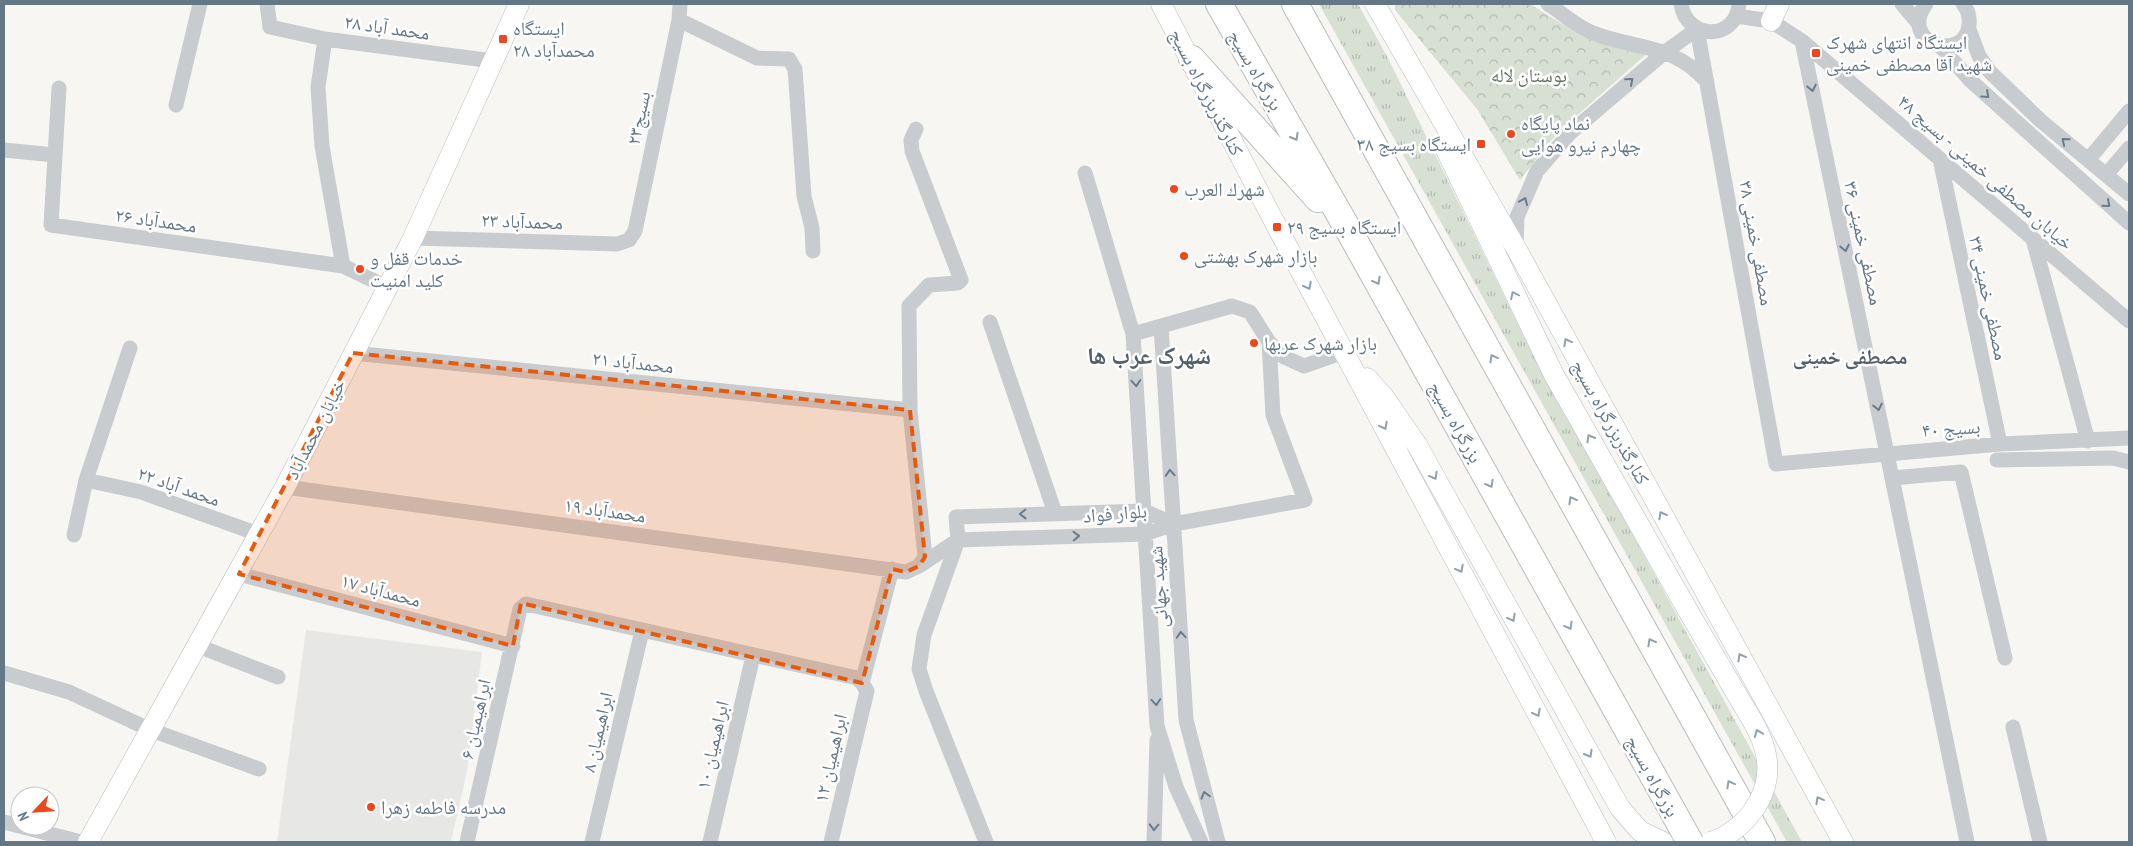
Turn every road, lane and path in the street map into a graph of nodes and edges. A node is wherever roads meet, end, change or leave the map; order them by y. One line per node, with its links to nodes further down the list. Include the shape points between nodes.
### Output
1 (200, 4): 28 (street)
2 (267, 4): 20 (street, محمد آباد ۲۸, via 270,27)
3 (519, 4): 25 (main road, خیابان محمدآباد)
4 (680, 4): 16 (street, بسیج۲۳)
5 (1161, 4): 24 (main road, کنارگذربزرگراه بسیج)
6 (1219, 4): 41 (highway, بزرگراه بسیج, one-way to 41)
7 (1295, 4): 104 (highway, one-way to 7)
8 (1548, 4): 23 (street, via 1592,33)
9 (1681, 4): 18 (street, via 1686,19)
10 (1902, 4): 17 (street)
11 (1926, 4): 17 (street, via 1920,11)
12 (1966, 5): 19 (street)
13 (1380, 8): 44 (main road, کنارگذربزرگراه بسیج); 103 (main road, one-way to 13, bridge, via 1726,837 1750,818 1764,791 1767,761 1759,732 1554,375)
14 (1738, 10): 15 (street, خیابان مصطفی خمینی - بسیج ۴۸); 18 (street, via 1732,22 1720,31)
15 (1775, 13): 21 (street, خیابان مصطفی خمینی - بسیج ۴۸)
16 (679, 20): 43 (street, بسیج۲۳, via 634,231); 45 (street, via 757,58 789,59 793,62 804,196 812,228)
17 (1918, 22): 22 (street, via 1930,43)
18 (1698, 29): 23 (street); 26 (street, مصطفی خمینی ۳۸)
19 (1969, 29): 22 (street, via 1953,45); 35 (street, one-way to 19, via 1990,72 1979,56)
20 (325, 39): 25 (street, محمد آباد ۲۸); 46 (street, via 318,87 322,146)
21 (1802, 41): 34 (street, خیابان مصطفی خمینی - بسیج ۴۸); 60 (street, مصطفی خمینی ۳۶, one-way to 60)
22 (1941, 47): 39 (street, one-way to 39, via 1971,82)
23 (1665, 52): 26 (street, via 1681,58); 44 (street, one-way to 23, via 1517,217 1537,171 1570,133)
24 (1192, 59): 41 (highway); 54 (main road, کنارگذربزرگراه بسیج, one-way to 54)
25 (493, 61): 40 (main road, خیابان محمدآباد)
26 (1708, 84): 63 (street, مصطفی خمینی ۳۸)
27 (59, 88): 33 (street, محمدآباد ۲۶)
28 (176, 105)
29 (2129, 111): 35 (street)
30 (916, 129): 56 (street, via 911,140 912,150 961,280 958,283 929,285 909,306)
31 (2129, 148): 37 (street)
32 (4, 150): 33 (street)
33 (56, 155): 46 (street, محمدآباد ۲۶, via 51,225)
34 (1940, 159): 42 (street, خیابان مصطفی خمینی - بسیج ۴۸); 59 (street, مصطفی خمینی ۳۴)
35 (2088, 160): 37 (street)
36 (1085, 173): 51 (street, شهید جهانی)
37 (2106, 175): 38 (street)
38 (2129, 194)
39 (2129, 223)
40 (412, 238): 43 (street, محمدآباد ۲۳, via 617,244); 47 (main road, خیابان محمدآباد)
41 (1353, 238): 102 (highway, بزرگراه بسیج, one-way to 102)
42 (2033, 239): 49 (street, خیابان مصطفی خمینی - بسیج ۴۸); 58 (street)
43 (629, 240)
44 (1516, 248): 105 (main road, کنارگذربزرگراه بسیج, one-way to 44)
45 (813, 251)
46 (343, 266): 47 (street, محمدآباد ۲۶)
47 (387, 287): 55 (main road, خیابان محمدآباد)
48 (990, 322): 68 (street)
49 (2129, 322)
50 (1161, 326): 51 (street); 52 (street, via 1232,306 1250,312); 69 (street, شهید جهانی, one-way to 50)
51 (1133, 334): 67 (street, شهید جهانی, one-way to 67)
52 (1269, 342): 54 (street, via 1284,357 1304,366); 69 (street, via 1273,415 1305,500)
53 (130, 348): 65 (street)
54 (1344, 352): 100 (main road, کنارگذربزرگراه بسیج, one-way to 100); 101 (main road, one-way to 101, via 1384,398 1417,445 1620,808 1640,831)
55 (353, 353): 56 (street, محمدآباد ۲۱); 66 (main road, خیابان محمدآباد)
56 (910, 410): 74 (street, via 925,556)
57 (2129, 438): 58 (street, بسیج ۴۰)
58 (2088, 441): 59 (street, بسیج ۴۰)
59 (2000, 444): 60 (street, بسیج ۴۰)
60 (1888, 453): 63 (street, بسیج ۴۰); 64 (street, مصطفی خمینی ۳۶)
61 (1997, 460): 62 (street, via 2113,458)
62 (2129, 462)
63 (1776, 464)
64 (1892, 478): 81 (street, via 1961,472); 106 (street, مصطفی خمینی ۳۶)
65 (86, 480): 70 (street, محمد آباد ۲۲, via 141,492); 72 (street)
66 (285, 487): 70 (main road, خیابان محمدآباد); 75 (street, محمدآباد ۱۹)
67 (1144, 511): 68 (street, بلوار فواد); 69 (street, بلوار فواد); 71 (street, شهید جهانی)
68 (1055, 513): 73 (street, بلوار فواد, one-way to 73, via 956,517)
69 (1174, 524): 71 (street, بلوار فواد); 99 (street, شهید جهانی, one-way to 69, via 1186,720)
70 (258, 534): 76 (main road, خیابان محمدآباد)
71 (1145, 534): 73 (street, بلوار فواد, one-way to 71); 85 (street, شهید جهانی, one-way to 85)
72 (74, 535)
73 (958, 540): 74 (street); 96 (street, via 924,635 919,669)
74 (919, 566): 75 (street, محمدآباد ۱۹, via 906,572)
75 (892, 569): 84 (street, ابراهیمیان ۱۲)
76 (239, 574): 78 (main road, خیابان محمدآباد); 79 (street, محمدآباد ۱۷)
77 (642, 632): 79 (street, ابراهیمیان ۶, via 526,604 522,605); 80 (street); 93 (street, ابراهیمیان ۸)
78 (198, 646): 83 (street); 87 (main road, خیابان محمدآباد)
79 (513, 646): 92 (street, ابراهیمیان ۶)
80 (753, 656): 84 (street, via 857,678); 94 (street, ابراهیمیان ۱۰)
81 (2005, 658)
82 (4, 673): 87 (street, via 69,692)
83 (278, 677)
84 (862, 683): 95 (street, ابراهیمیان ۱۲, via 866,691)
85 (1157, 726): 97 (street, one-way to 97); 98 (street, شهید جهانی, via 1176,787)
86 (2013, 727): 107 (street)
87 (151, 730): 88 (street); 91 (main road, خیابان محمدآباد)
88 (259, 768)
89 (4, 822): 90 (street)
90 (81, 842)
91 (88, 842)
92 (467, 842)
93 (592, 842)
94 (710, 842)
95 (831, 842)
96 (986, 842)
97 (1154, 842)
98 (1201, 842)
99 (1218, 842)
100 (1606, 842)
101 (1663, 842)
102 (1690, 842)
103 (1711, 842)
104 (1762, 842)
105 (1843, 842)
106 (1968, 842)
107 (2040, 842)

